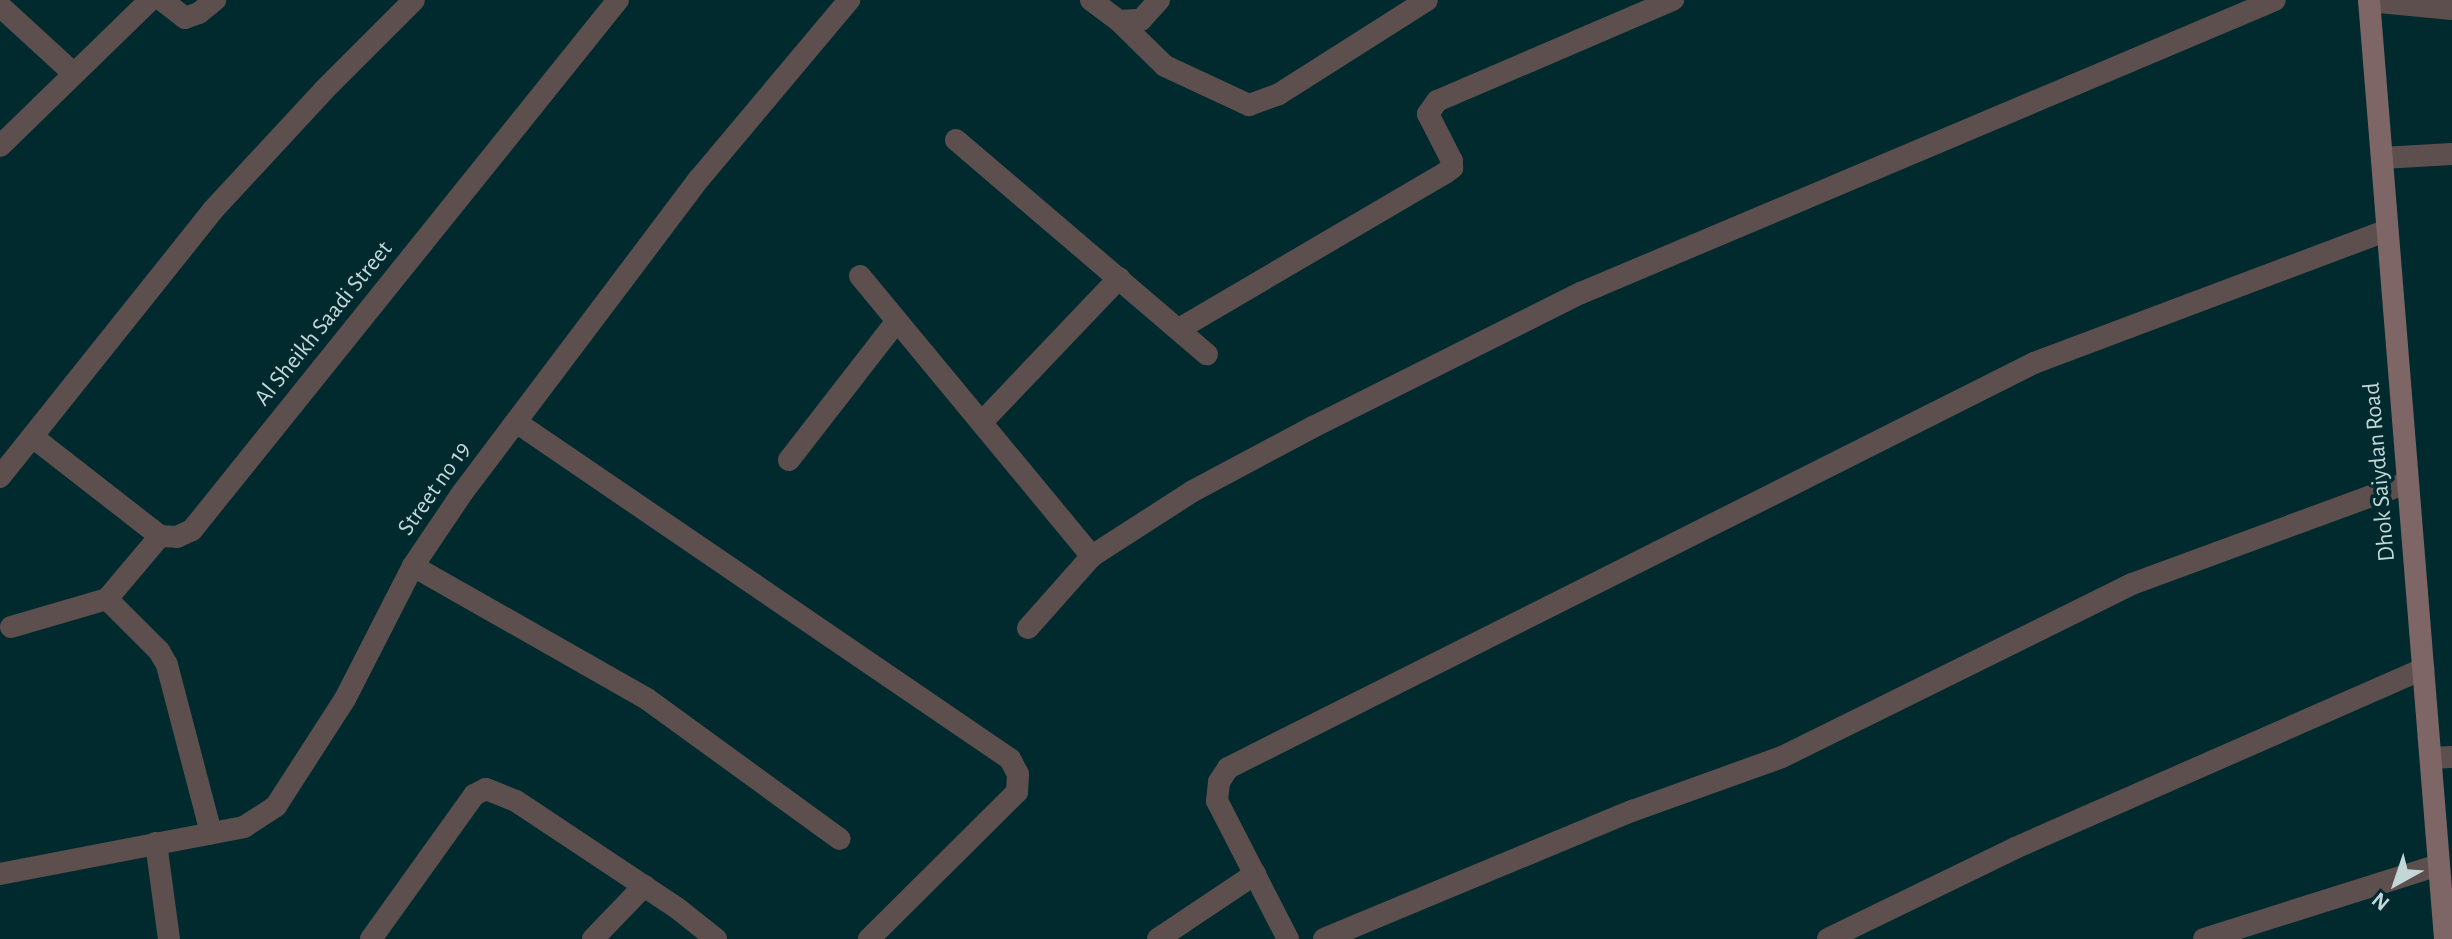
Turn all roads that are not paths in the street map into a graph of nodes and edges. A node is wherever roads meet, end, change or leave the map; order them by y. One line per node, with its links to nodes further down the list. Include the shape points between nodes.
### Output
1 (150, 0): 16 (street)
2 (162, 0): 3 (street, via 185,18)
3 (215, 0)
4 (414, 0): 29 (street, via 213,210)
5 (618, 0): 33 (street, Al Sheikh Saadi Street, via 192,530 177,537)
6 (849, 0): 27 (street, Street no 19, via 699,179)
7 (1091, 0): 15 (street)
8 (1159, 0): 15 (street, via 1141,20)
9 (1427, 0): 15 (street, via 1279,94 1249,105 1165,66)
10 (1673, 0): 25 (street, via 1437,101 1428,114 1452,168)
11 (2275, 0): 34 (street, via 1581,293 1193,491)
12 (2369, 1): 14 (street); 20 (main road, Dhok Saiydan Road)
13 (0, 6): 16 (street)
14 (2452, 9)
15 (1119, 21)
16 (73, 73): 18 (street)
17 (956, 140): 23 (street)
18 (0, 146)
19 (2452, 154): 20 (street)
20 (2382, 158): 21 (main road, Dhok Saiydan Road)
21 (2387, 230): 32 (main road, Dhok Saiydan Road); 46 (street, via 2034,363 1228,768 1219,782 1217,801)
22 (860, 276): 24 (street)
23 (1119, 278): 25 (street); 28 (street)
24 (897, 321): 28 (street); 30 (street)
25 (1179, 329): 26 (street)
26 (1207, 354)
27 (516, 422): 35 (street, Street no 19); 52 (street, via 1010,759 1018,774 1017,792)
28 (982, 422): 34 (street)
29 (34, 438): 31 (street); 33 (street)
30 (789, 460)
31 (0, 477)
32 (2407, 483): 39 (main road, Dhok Saiydan Road); 55 (street, via 2132,584 1782,757 1632,811)
33 (160, 536): 36 (street)
34 (1092, 556): 38 (street)
35 (413, 566): 41 (street, Street no 19, via 345,699 289,790 276,806 244,827); 42 (street, via 647,699)
36 (107, 599): 37 (street); 41 (street, via 167,665)
37 (11, 627)
38 (1028, 628)
39 (2423, 669): 40 (main road, Dhok Saiydan Road); 56 (street, via 2015,848)
40 (2441, 757): 44 (main road, Dhok Saiydan Road)
41 (211, 833): 43 (street, Street no 19)
42 (840, 839)
43 (156, 843): 45 (street, Street no 19); 48 (street)
44 (2439, 865): 57 (street); 58 (main road, Dhok Saiydan Road)
45 (0, 874)
46 (1255, 874): 53 (street); 54 (street)
47 (644, 886): 49 (street, via 516,801 486,789 474,795); 50 (street); 51 (street)
48 (169, 939)
49 (371, 939)
50 (593, 939)
51 (716, 939)
52 (869, 939)
53 (1158, 939)
54 (1288, 939)
55 (1324, 939)
56 (1828, 939)
57 (2204, 939)
58 (2445, 939)

